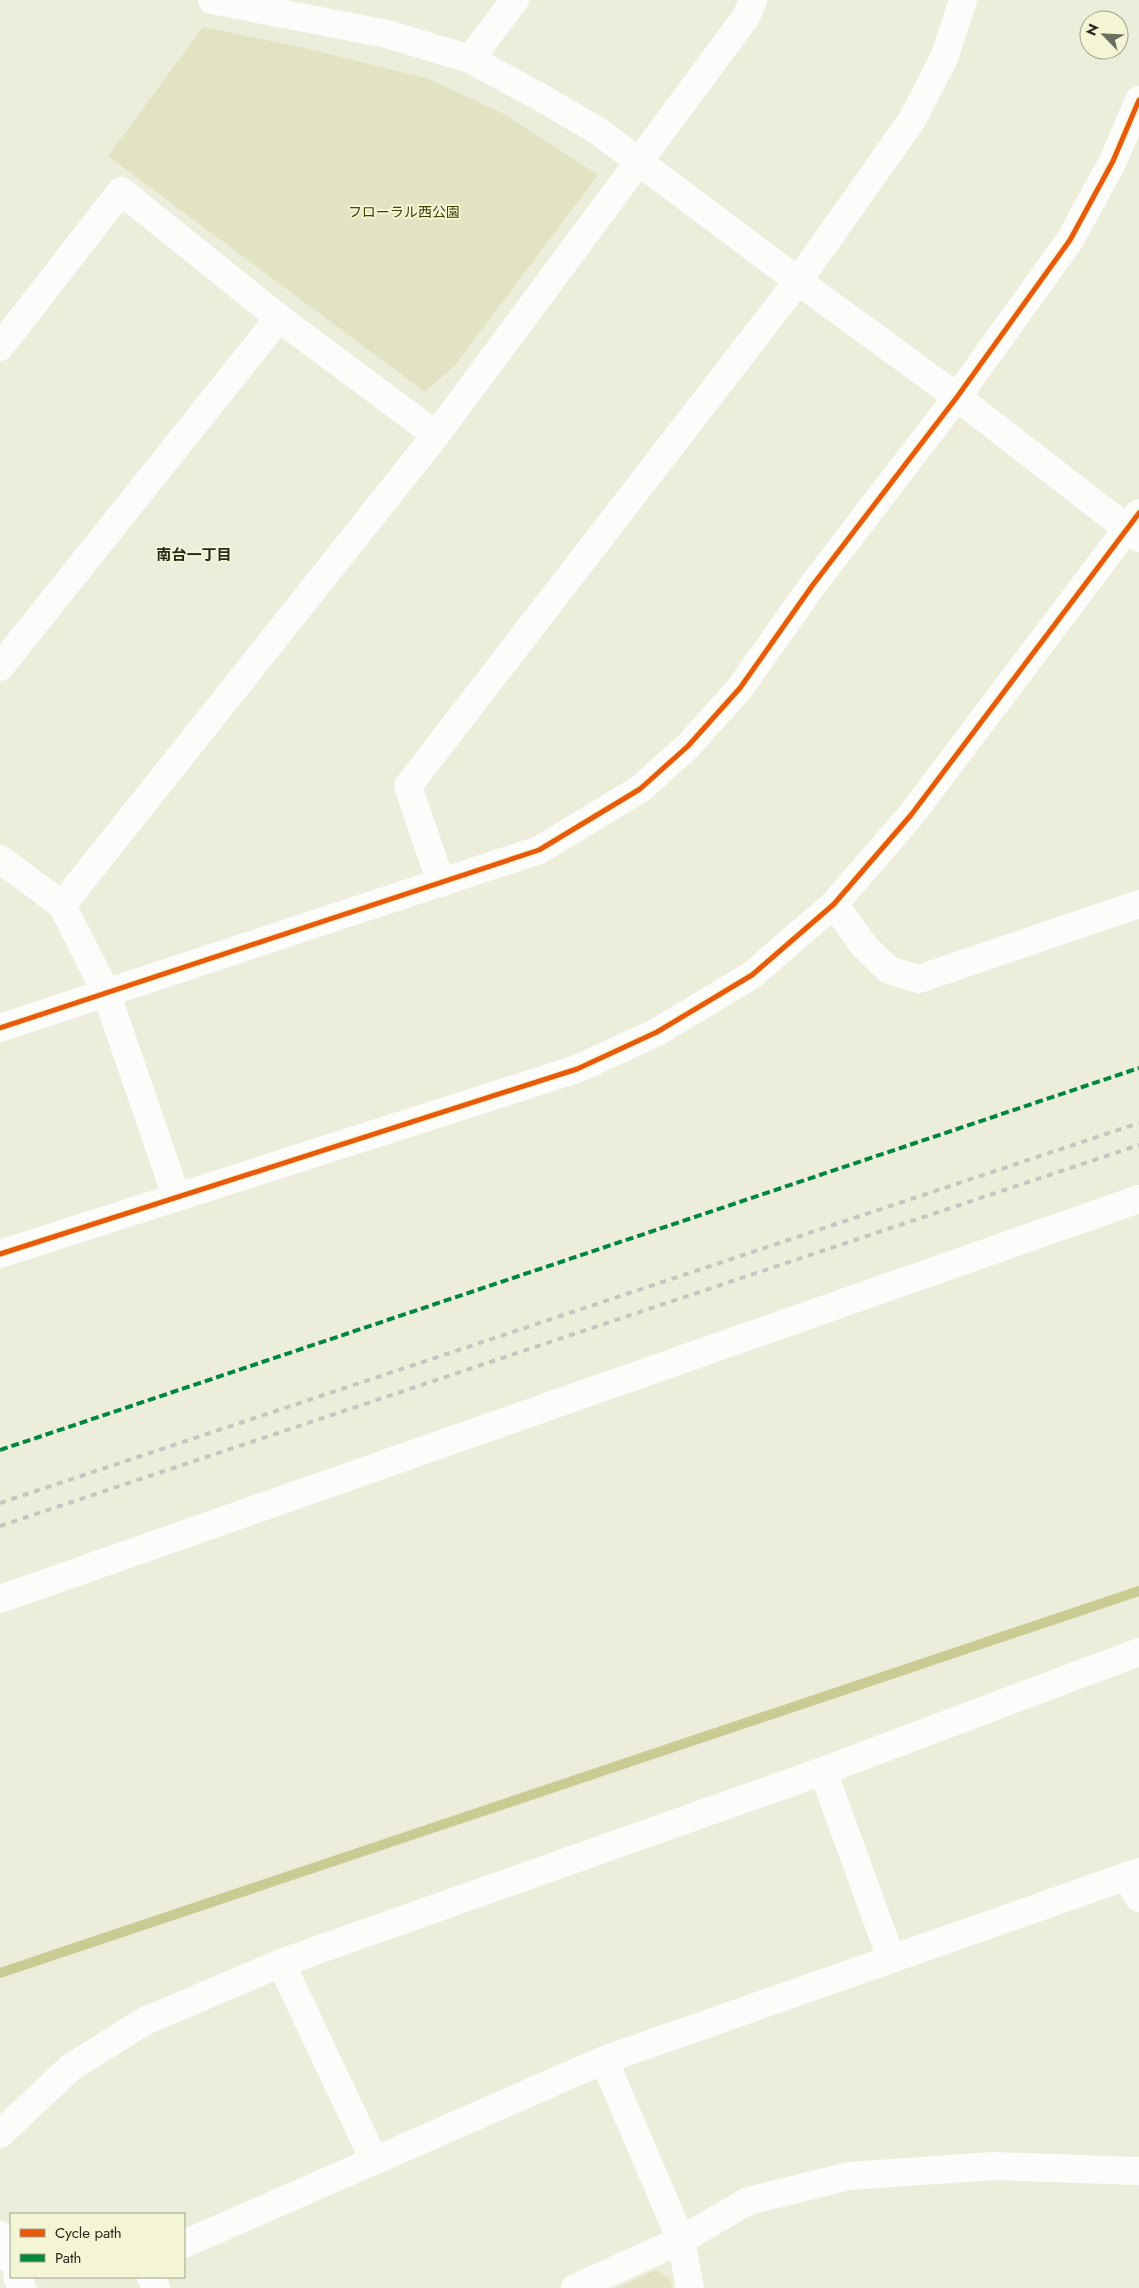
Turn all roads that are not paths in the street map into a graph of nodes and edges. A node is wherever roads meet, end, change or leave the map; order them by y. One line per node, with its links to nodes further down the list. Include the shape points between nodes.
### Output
1 (212, 0): 5 (street, via 387,34)
2 (515, 0): 5 (street)
3 (753, 0): 7 (street, via 746,16)
4 (963, 0): 8 (street, via 944,58 912,120)
5 (470, 59): 7 (street, via 598,132)
6 (1139, 100): 11 (street, via 1114,161 1070,240)
7 (637, 162): 8 (street); 12 (street)
8 (798, 281): 11 (street); 16 (street, via 408,786)
9 (280, 318): 10 (street, via 121,191); 12 (street); 14 (street)
10 (0, 347)
11 (958, 397): 13 (street); 16 (street, via 812,586 740,688 688,746 640,789 539,850)
12 (436, 435): 19 (street)
13 (1135, 527): 17 (street, via 911,815)
14 (0, 667)
15 (0, 859): 19 (street)
16 (441, 884): 20 (street)
17 (834, 904): 18 (street, via 864,946 889,970 919,979); 22 (street, via 752,975 657,1032 577,1069)
18 (1139, 904)
19 (62, 905): 20 (street)
20 (106, 992): 21 (street); 22 (street)
21 (0, 1028)
22 (176, 1196): 24 (street)
23 (1139, 1199): 25 (street)
24 (0, 1254)
25 (0, 1599)
26 (1139, 1652): 27 (street)
27 (823, 1771): 29 (street); 30 (street)
28 (1135, 1882): 29 (street)
29 (891, 1958): 31 (street)
30 (281, 1963): 32 (street, via 145,2021 71,2067); 33 (street)
31 (604, 2060): 33 (street); 36 (street)
32 (0, 2134)
33 (374, 2160): 37 (street)
34 (1139, 2171): 36 (street, via 994,2166 849,2176 748,2201)
35 (0, 2235): 38 (street)
36 (681, 2240): 39 (street); 40 (street)
37 (185, 2244)
38 (10, 2258)
39 (575, 2288)
40 (690, 2288)

